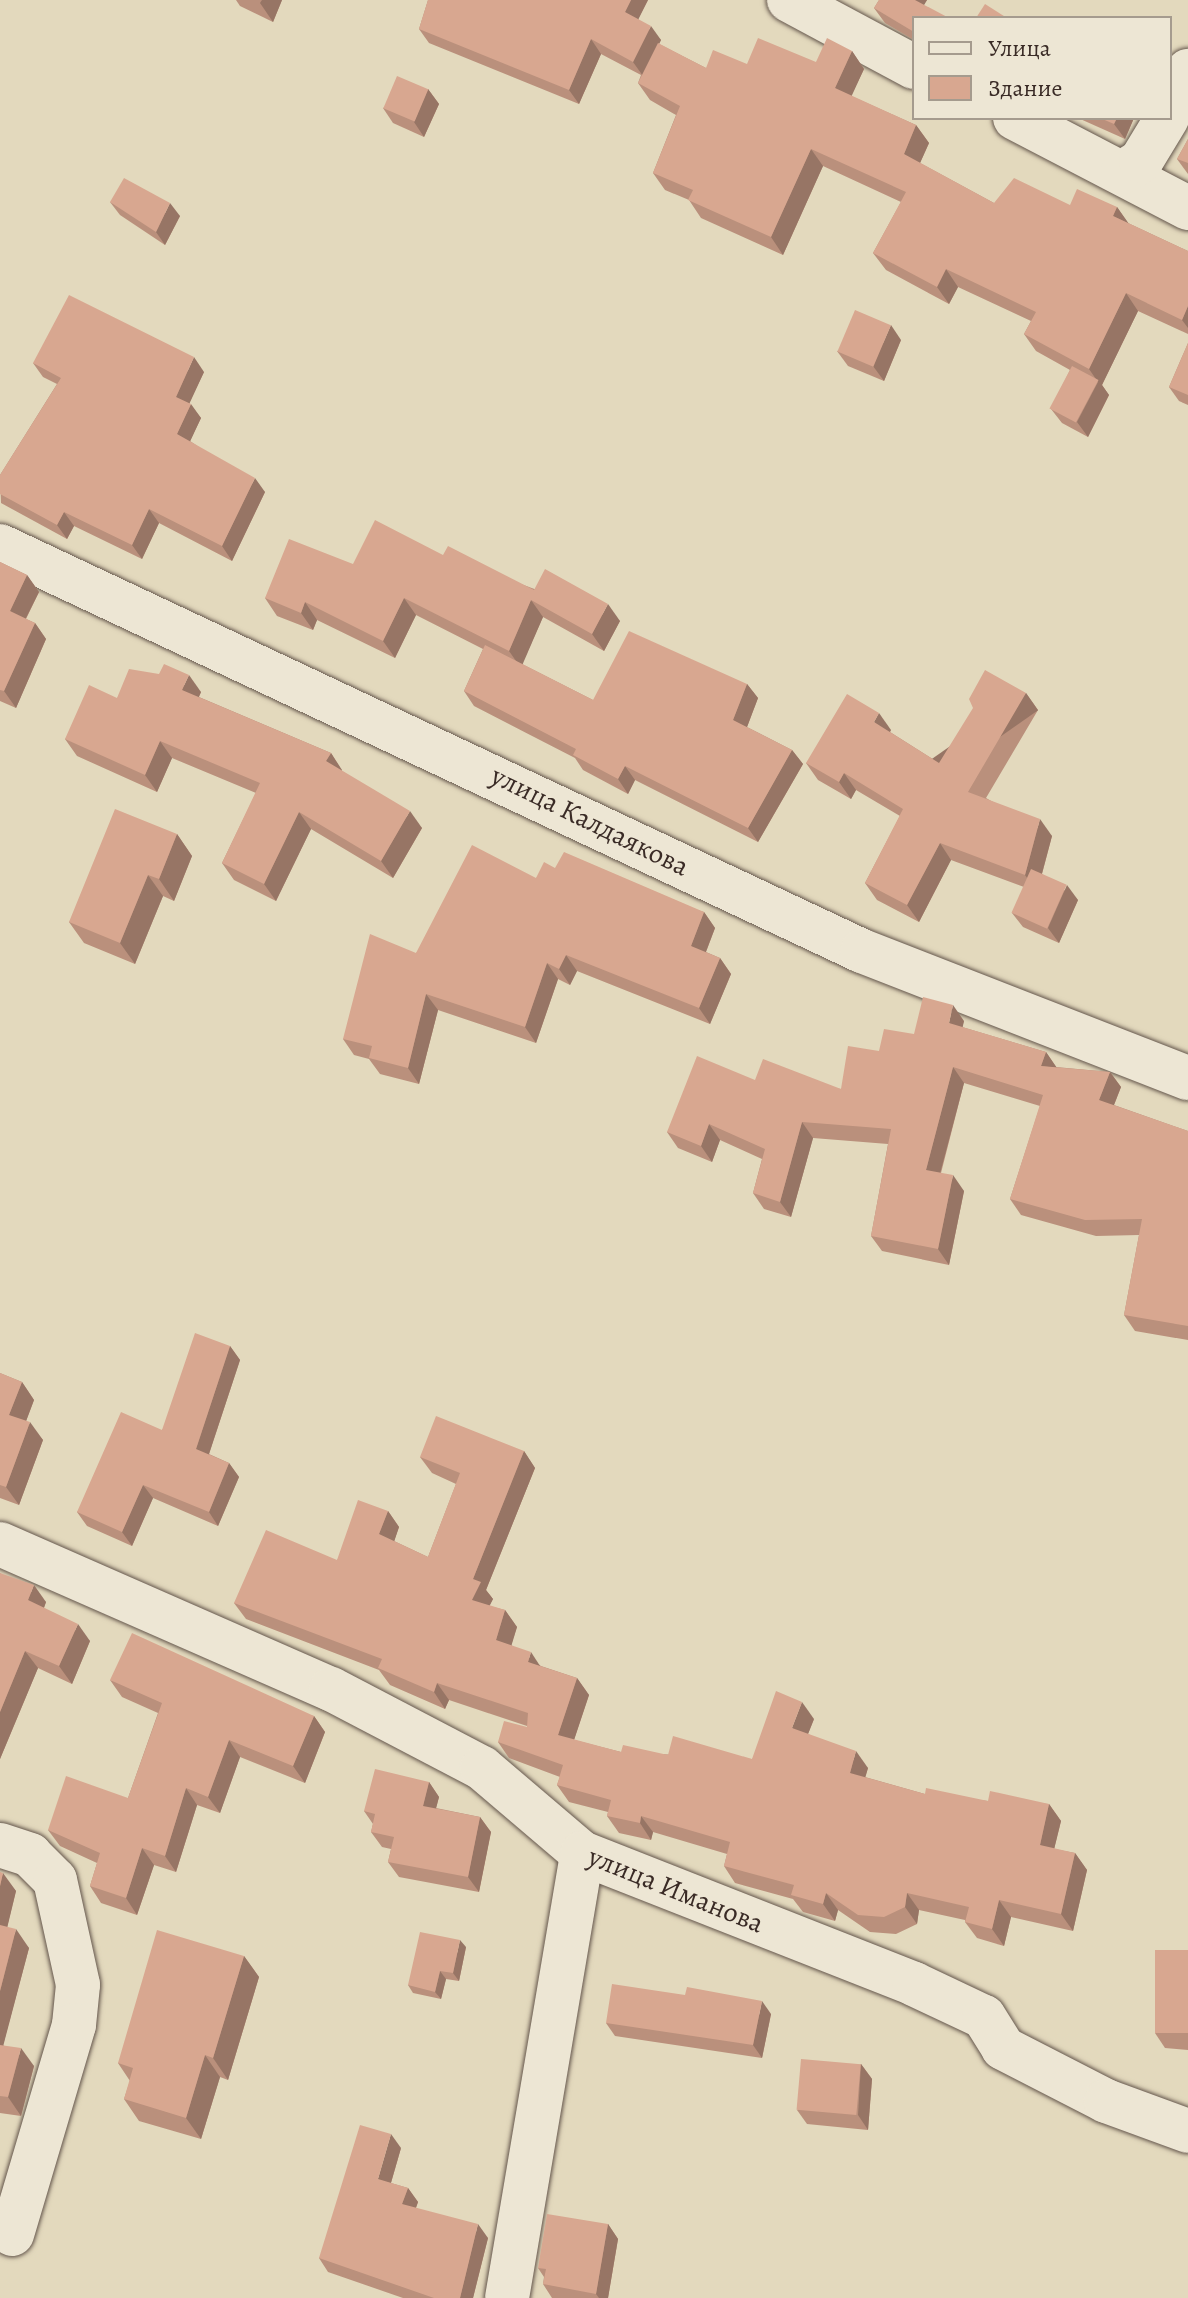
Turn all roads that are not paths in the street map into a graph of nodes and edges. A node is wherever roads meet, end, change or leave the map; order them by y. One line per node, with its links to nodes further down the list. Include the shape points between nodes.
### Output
1 (789, 0): 2 (street)
2 (912, 66)
3 (1188, 71): 4 (street)
4 (1172, 107)
5 (1019, 120): 7 (street)
6 (1166, 120): 7 (street, via 1141,161)
7 (1123, 172): 8 (street)
8 (1188, 208)
9 (0, 546): 10 (street, улица Калдаякова, via 862,951)
10 (1188, 1078)
11 (0, 1544): 13 (street, улица Иманова, via 331,1689 482,1768)
12 (0, 1845): 15 (street, via 30,1855 55,1880 78,1985 74,2025)
13 (582, 1853): 14 (street, улица Иманова, via 914,1984 984,2017 1003,2048 1106,2101); 16 (street)
14 (1188, 2131)
15 (12, 2234)
16 (507, 2298)

